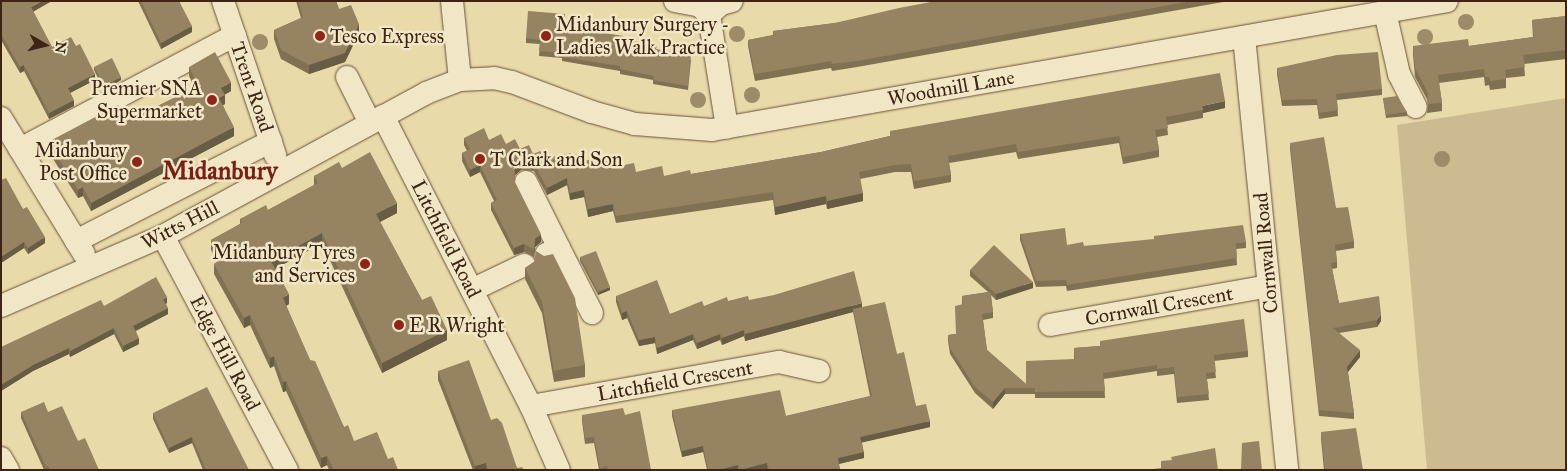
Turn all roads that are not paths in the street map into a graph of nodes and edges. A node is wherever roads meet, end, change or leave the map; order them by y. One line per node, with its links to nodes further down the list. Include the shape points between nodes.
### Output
1 (223, 1): 8 (street, Trent Road)
2 (452, 1): 11 (street)
3 (675, 1): 7 (street, via 700,6)
4 (732, 1): 7 (street, via 721,4)
5 (1447, 1): 6 (street, Woodmill Lane)
6 (1379, 9): 9 (street, Woodmill Lane); 12 (street, via 1398,74)
7 (710, 15): 15 (street)
8 (235, 35): 16 (street, Trent Road); 17 (street)
9 (1244, 37): 15 (street, Woodmill Lane); 24 (street, Cornwall Road)
10 (348, 77): 14 (street, Litchfield Road)
11 (460, 80): 14 (street, Witts Hill, via 426,93); 15 (street, Woodmill Lane, via 494,78 512,82 592,112 635,124 694,130)
12 (1416, 108)
13 (1, 118): 17 (street)
14 (377, 120): 18 (street, Witts Hill); 25 (street, Litchfield Road)
15 (727, 128)
16 (271, 141): 18 (street, Trent Road); 21 (street)
17 (20, 149): 21 (street)
18 (281, 172): 20 (street, Witts Hill)
19 (526, 182): 27 (street, via 553,251)
20 (163, 236): 23 (street, Witts Hill); 33 (street, Edge Hill Road)
21 (76, 240): 23 (street)
22 (524, 265): 25 (street)
23 (92, 267): 26 (street, Witts Hill)
24 (1268, 286): 28 (street, Cornwall Crescent); 35 (street, Cornwall Road)
25 (472, 290): 30 (street, Litchfield Road)
26 (1, 306)
27 (592, 313)
28 (1050, 325)
29 (819, 371): 30 (street, Litchfield Crescent, via 779,362)
30 (531, 406): 34 (street, Litchfield Road)
31 (1, 458): 32 (street)
32 (8, 470)
33 (287, 470)
34 (559, 470)
35 (1287, 470)

